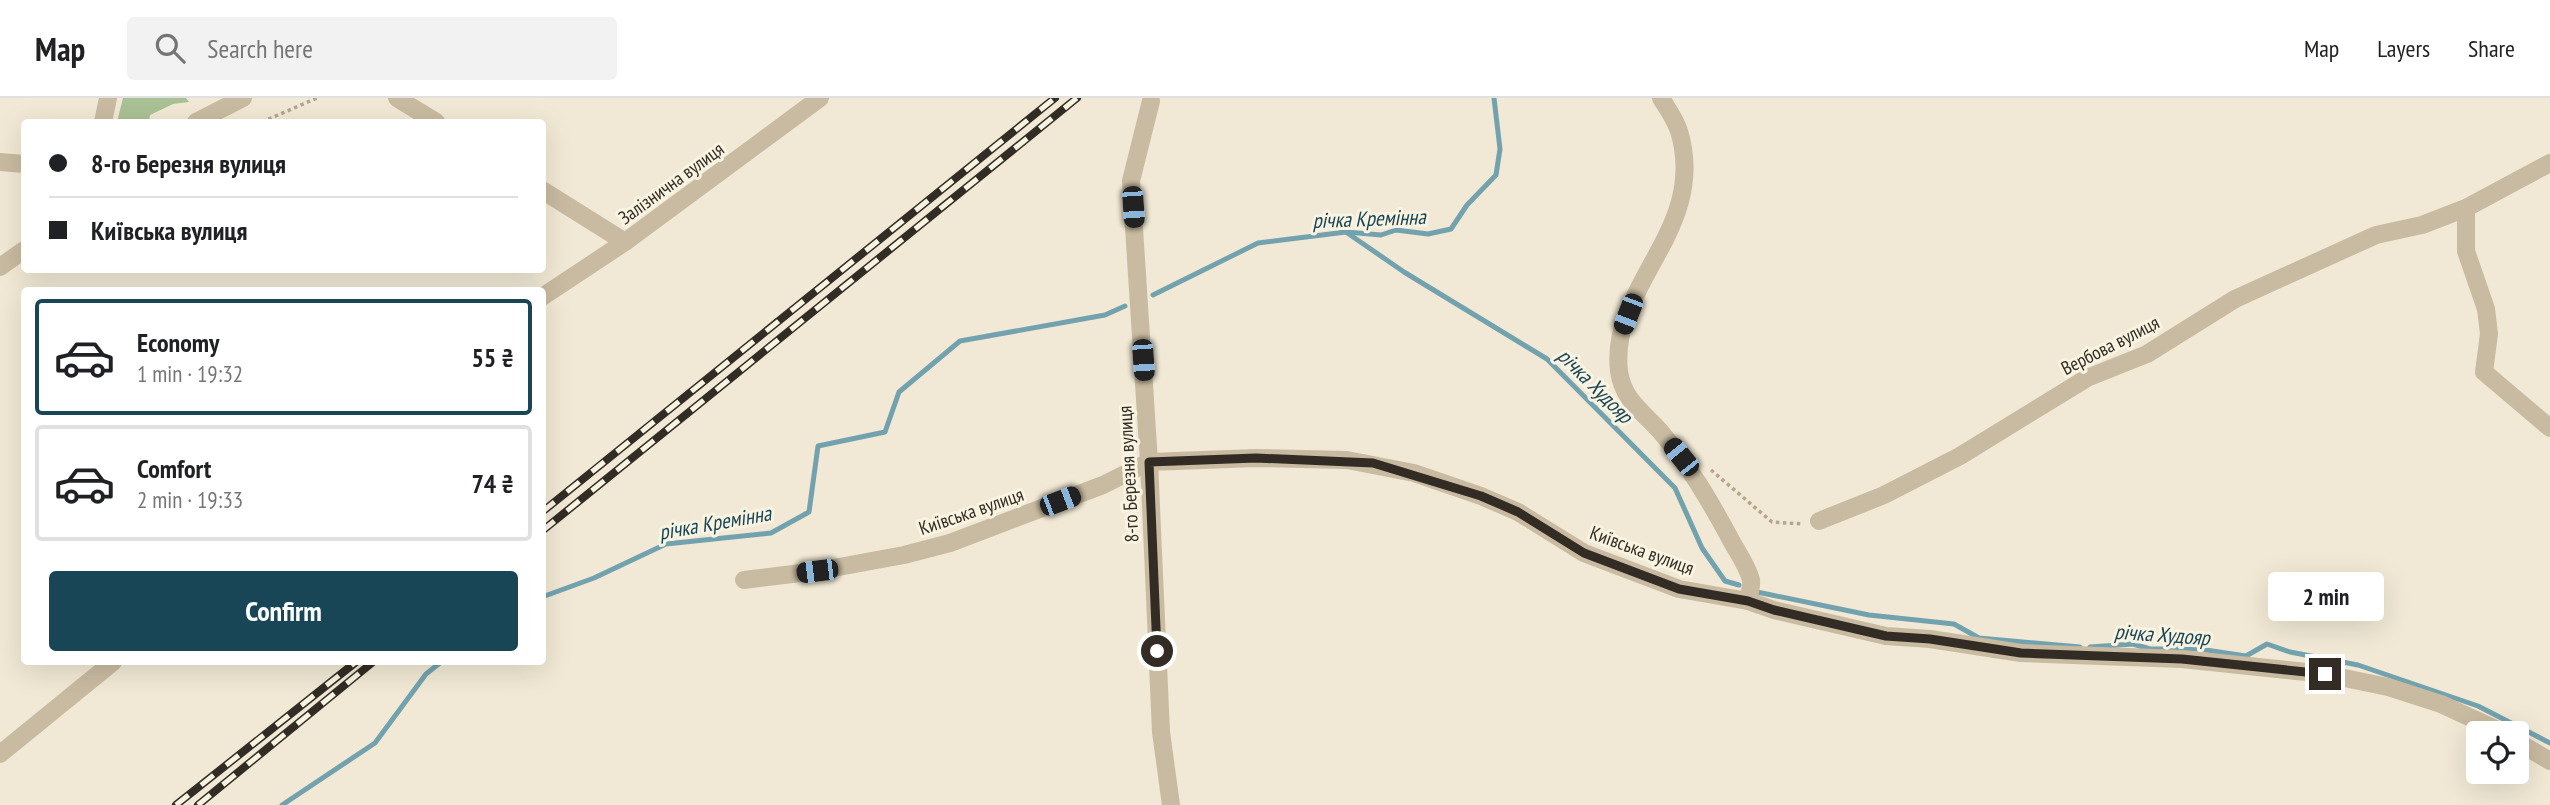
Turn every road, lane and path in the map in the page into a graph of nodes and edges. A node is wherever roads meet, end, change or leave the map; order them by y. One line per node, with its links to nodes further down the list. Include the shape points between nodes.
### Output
1 (108, 98): 9 (street)
2 (243, 98): 10 (street)
3 (317, 98): 11 (path)
4 (397, 98): 12 (street)
5 (820, 98): 18 (street, Залізнична вулиця)
6 (1169, 98): 8 (street)
7 (1661, 98): 27 (street, via 1678,129 1685,160 1681,204 1622,330 1620,374 1634,408 1657,428 1711,502 1751,581)
8 (1147, 100): 23 (street, 8-го Березня вулиця, via 1131,181)
9 (104, 119)
10 (202, 119)
11 (269, 119)
12 (431, 119)
13 (0, 162): 15 (street)
14 (2550, 163): 17 (street, Вербова вулиця)
15 (21, 164)
16 (546, 193): 18 (street)
17 (2466, 208): 22 (street, via 2466,251 2486,309 2489,334 2484,372); 25 (street, Вербова вулиця, via 2422,225 2376,235 2235,299 2147,354 2087,378 1960,456)
18 (625, 242): 21 (street, Залізнична вулиця)
19 (21, 252): 20 (street)
20 (0, 267)
21 (546, 294)
22 (2550, 428)
23 (1149, 462): 26 (street, Київська вулиця, via 1103,485 950,543 817,571); 27 (street, Київська вулиця, via 1256,458 1373,463 1481,496 1518,512 1584,553 1634,573 1679,589); 33 (street, 8-го Березня вулиця, via 1161,732)
24 (1706, 465): 25 (path, via 1772,522)
25 (1819, 522)
26 (744, 580)
27 (1748, 601): 29 (street, Київська вулиця, via 1886,636 2021,653 2182,659 2325,674 2388,687)
28 (109, 665): 31 (street)
29 (2478, 721)
30 (2529, 749): 32 (street)
31 (0, 754)
32 (2550, 761)
33 (1171, 805)

